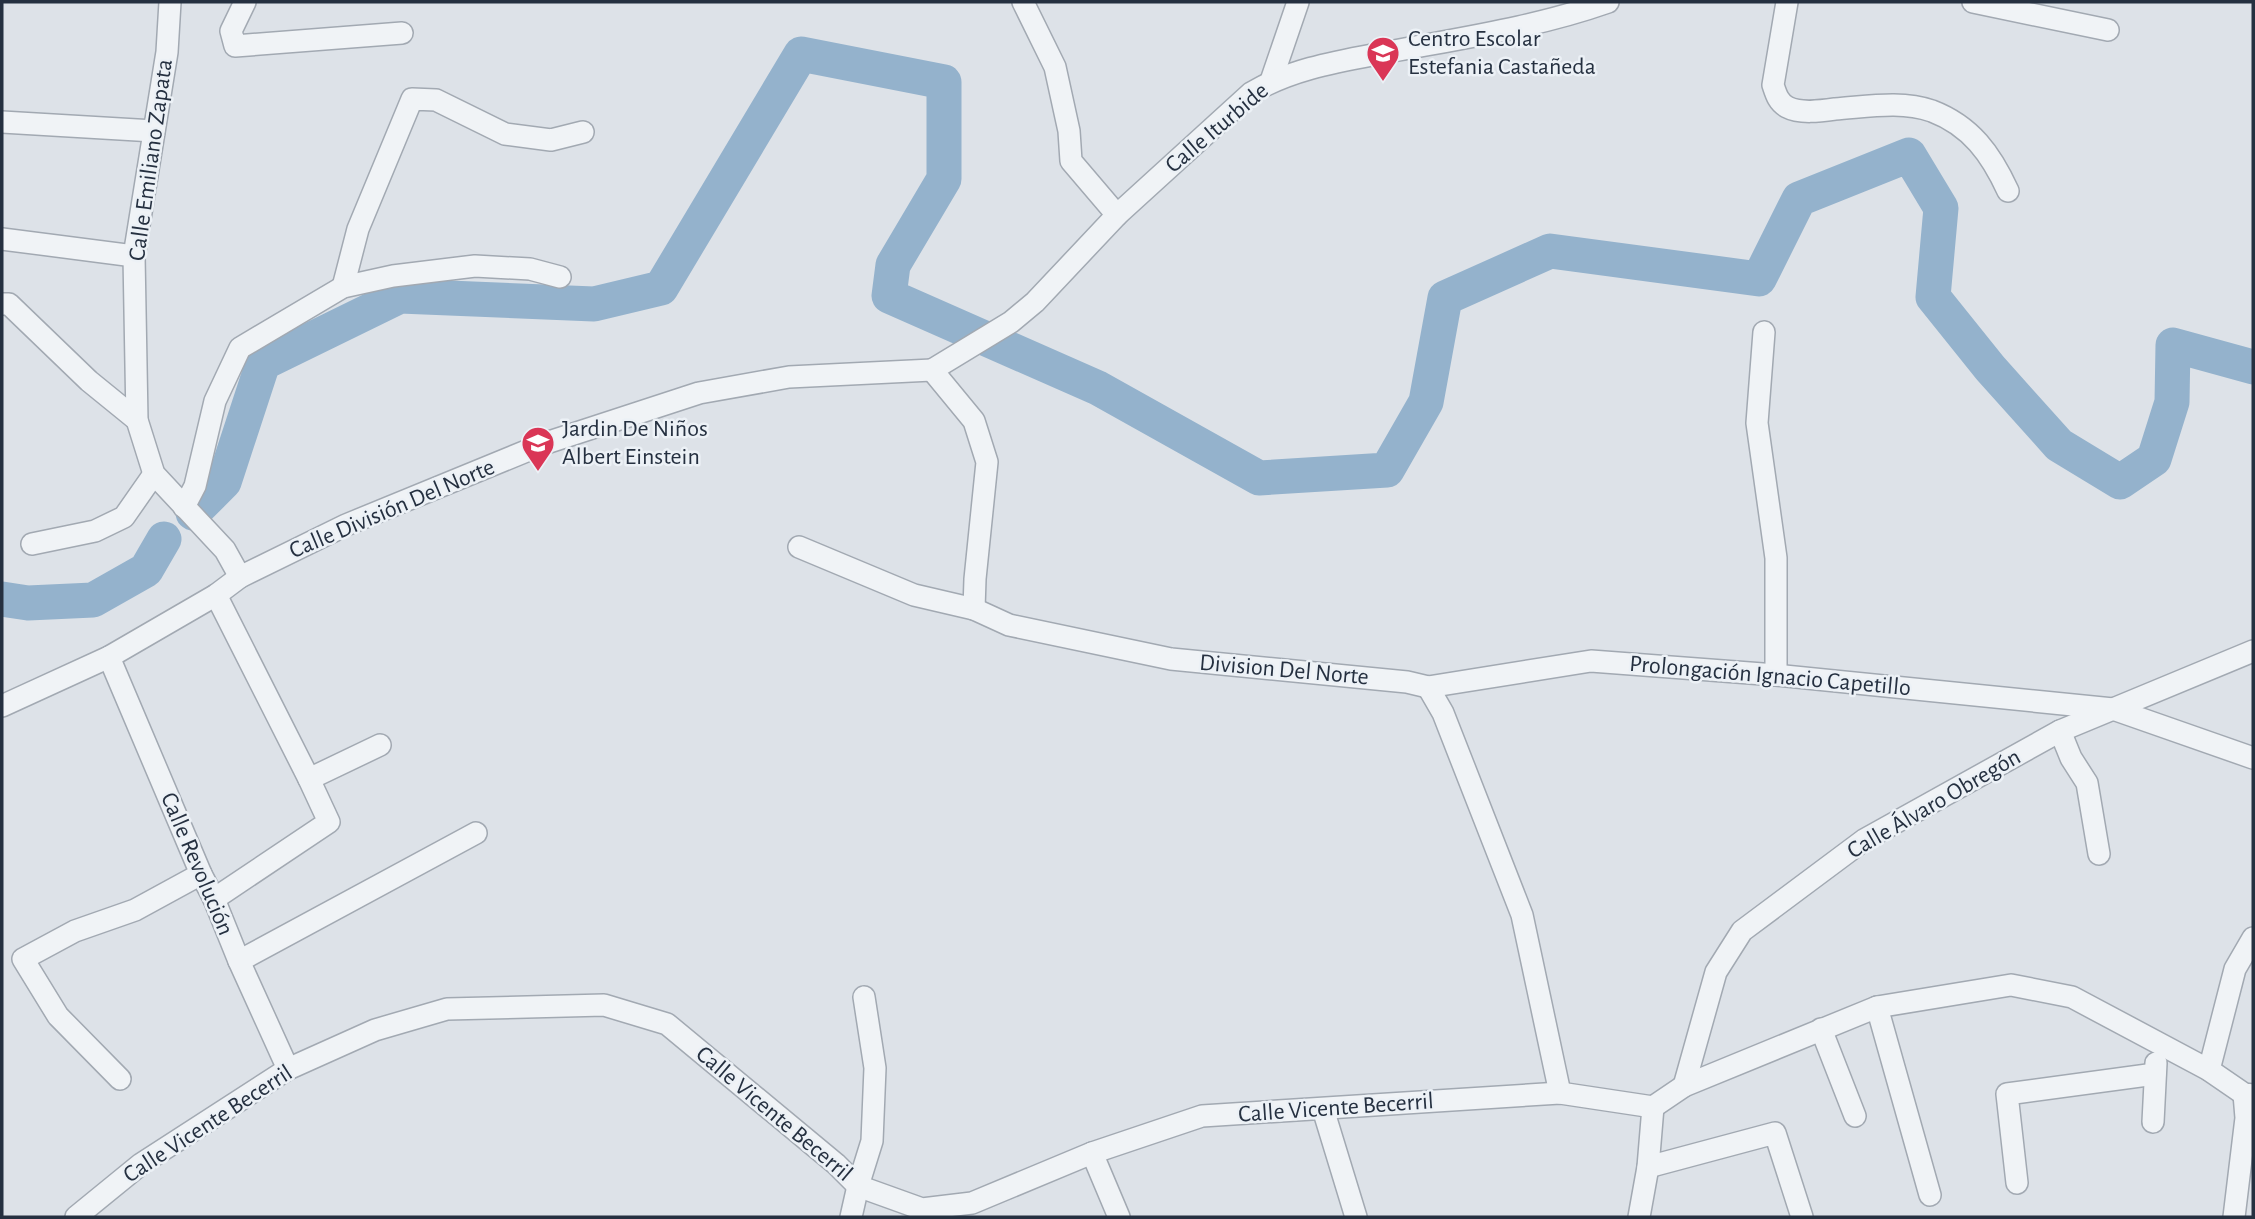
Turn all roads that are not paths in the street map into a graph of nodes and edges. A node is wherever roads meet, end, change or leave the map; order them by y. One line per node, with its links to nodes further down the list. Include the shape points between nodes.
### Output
1 (170, 2): 13 (street, Calle Emiliano Zapata)
2 (245, 2): 10 (street, via 232,31 235,46)
3 (1023, 2): 16 (street, via 1055,67 1071,161)
4 (1298, 2): 11 (street)
5 (1608, 2): 8 (street, Calle Iturbide)
6 (1787, 2): 15 (street, via 1773,85 1777,98 1787,107 1817,111 1904,106 1931,111 1979,142)
7 (1973, 2): 9 (street)
8 (1560, 10): 11 (street, Calle Iturbide)
9 (2108, 30)
10 (402, 33)
11 (1271, 81): 16 (street, Calle Iturbide, via 1251,93)
12 (2, 122): 13 (street)
13 (154, 131): 18 (street, Calle Emiliano Zapata)
14 (583, 132): 20 (street, via 551,140 505,134 436,100 412,99 358,229)
15 (2008, 191)
16 (1117, 215): 23 (street, Calle Iturbide, via 1011,323)
17 (2, 240): 18 (street)
18 (134, 256): 24 (street, Calle Emiliano Zapata)
19 (560, 277): 20 (street, via 530,269 475,266)
20 (343, 287): 26 (street, via 240,348 215,401 195,486)
21 (2, 304): 24 (street, via 9,304)
22 (1764, 332): 34 (street, via 1757,423 1776,558)
23 (938, 366): 29 (street, Calle División Del Norte, via 789,377 699,393 546,443 346,525); 31 (street, via 974,421 987,462)
24 (137, 420): 25 (street, Calle Emiliano Zapata)
25 (154, 474): 26 (street, Calle Emiliano Zapata); 27 (street, via 124,517 94,531)
26 (184, 507): 29 (street, Calle Emiliano Zapata, via 225,550)
27 (32, 544)
28 (799, 547): 31 (street, Division Del Norte, via 914,594)
29 (240, 577): 30 (street, Calle División Del Norte)
30 (216, 595): 33 (street, Calle División Del Norte); 41 (street)
31 (974, 609): 35 (street, Division Del Norte, via 1009,625 1171,659)
32 (2253, 651): 37 (street, Calle Álvaro Obregón)
33 (110, 657): 36 (street, Calle División Del Norte); 44 (street, Calle Revolución)
34 (1776, 675): 35 (street, Prolongación Ignacio Capetillo, via 1591,661); 37 (street, Prolongación Ignacio Capetillo)
35 (1427, 687): 57 (street, via 1443,713 1522,915)
36 (2, 706)
37 (2113, 709): 38 (street, Calle Álvaro Obregón); 40 (street)
38 (2060, 731): 43 (street, via 2087,783); 56 (street, Calle Álvaro Obregón, via 1864,840 1742,931 1716,972)
39 (380, 745): 41 (street)
40 (2253, 758)
41 (309, 779): 45 (street, via 329,822)
42 (476, 833): 47 (street)
43 (2099, 854)
44 (201, 874): 45 (street, Calle Revolución); 55 (street, via 135,910 75,932 23,959 58,1016)
45 (214, 899): 47 (street, Calle Revolución)
46 (2253, 938): 53 (street, via 2235,969)
47 (239, 961): 52 (street, Calle Revolución)
48 (864, 997): 66 (street, via 876,1068 872,1141)
49 (1877, 1007): 50 (street); 51 (street, via 2011,985 2072,997); 67 (street)
50 (1821, 1030): 56 (street); 61 (street)
51 (2159, 1043): 53 (street); 54 (street)
52 (288, 1069): 66 (street, Calle Vicente Becerril, via 375,1030 447,1009 604,1005 667,1024); 69 (street, Calle Vicente Becerril, via 141,1164)
53 (2209, 1070): 58 (street)
54 (2155, 1074): 62 (street); 65 (street, via 2007,1094)
55 (120, 1079)
56 (1684, 1086): 59 (street)
57 (1560, 1093): 59 (street); 60 (street, Calle Vicente Becerril)
58 (2249, 1094): 75 (street)
59 (1653, 1107): 64 (street)
60 (1323, 1109): 63 (street, Calle Vicente Becerril, via 1202,1115); 72 (street)
61 (1855, 1116)
62 (2152, 1122)
63 (1092, 1153): 68 (street, Calle Vicente Becerril); 71 (street)
64 (1648, 1167): 73 (street); 74 (street, via 1775,1133)
65 (2017, 1183)
66 (858, 1186): 68 (street, Calle Vicente Becerril, via 922,1209); 70 (street)
67 (1930, 1195)
68 (975, 1210)
69 (76, 1217)
70 (851, 1217)
71 (1119, 1217)
72 (1356, 1217)
73 (1639, 1217)
74 (1802, 1217)
75 (2234, 1217)

